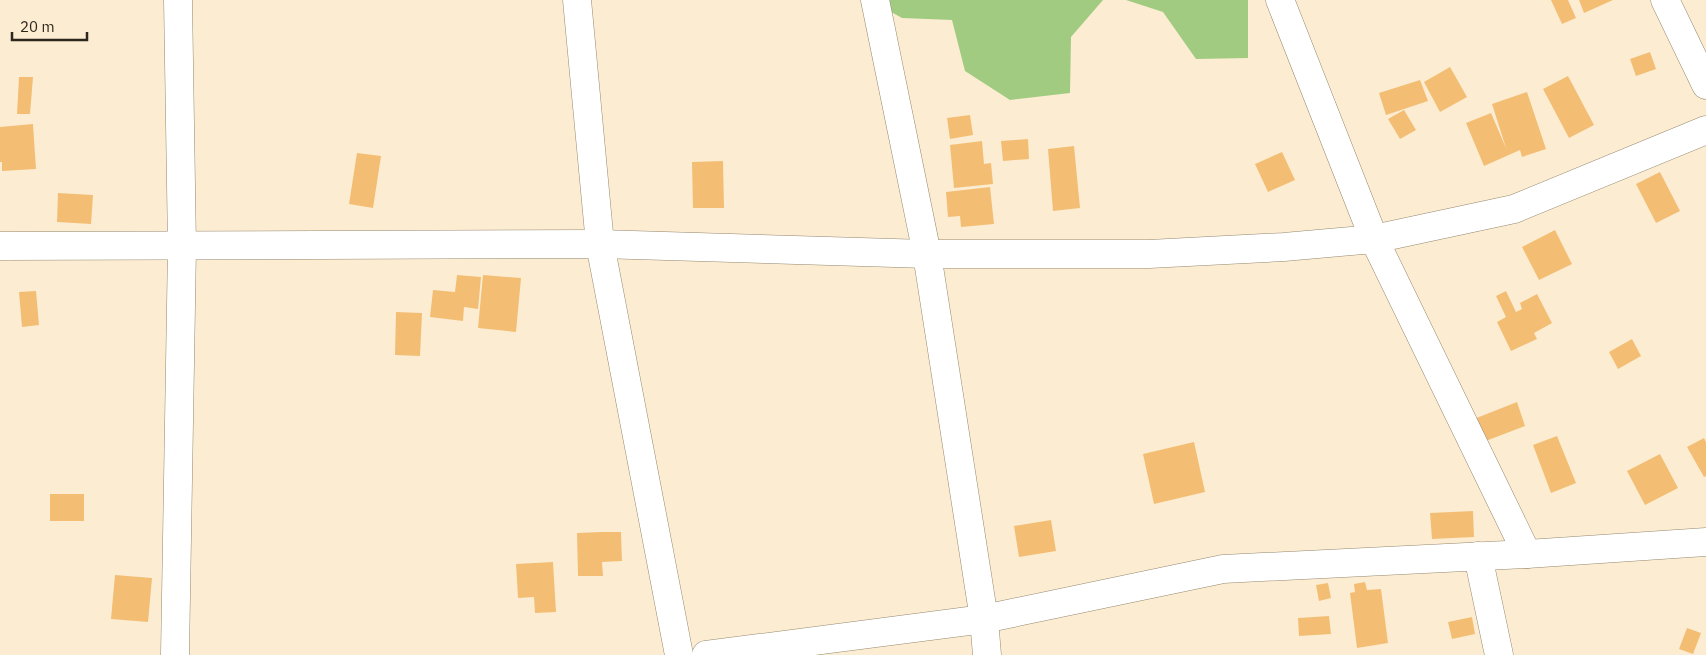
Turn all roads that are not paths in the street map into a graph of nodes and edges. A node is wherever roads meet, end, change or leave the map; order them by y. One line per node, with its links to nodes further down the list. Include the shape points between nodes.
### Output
1 (178, 0): 11 (street)
2 (578, 0): 9 (street)
3 (875, 0): 12 (street)
4 (1280, 0): 8 (street)
5 (1665, 0): 6 (street)
6 (1706, 85)
7 (1706, 130): 8 (street, via 1514,209)
8 (1374, 239): 12 (street, via 1149,254); 14 (street)
9 (600, 244): 11 (street); 12 (street); 18 (street)
10 (0, 246): 11 (street)
11 (182, 247): 17 (street)
12 (927, 254): 16 (street)
13 (1706, 542): 14 (street)
14 (1527, 554): 15 (street)
15 (1478, 556): 16 (street, via 1223,569); 21 (street)
16 (984, 619): 19 (street); 20 (street)
17 (175, 655)
18 (679, 655)
19 (706, 655)
20 (987, 655)
21 (1499, 655)

